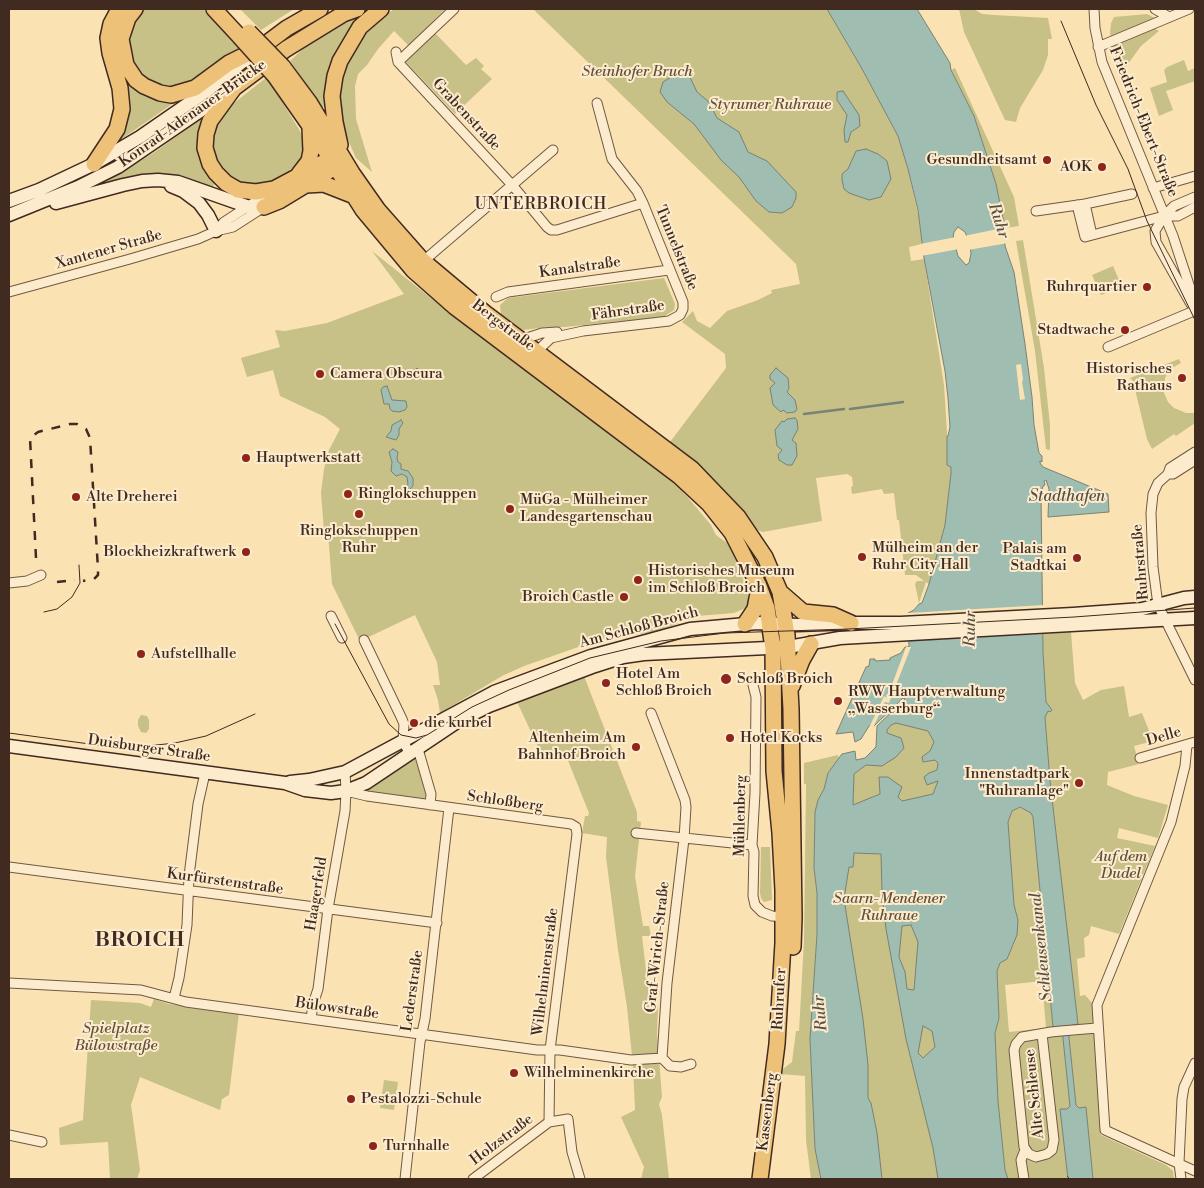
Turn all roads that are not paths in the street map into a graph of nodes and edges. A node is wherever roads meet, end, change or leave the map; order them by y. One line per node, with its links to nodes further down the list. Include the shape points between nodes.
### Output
1 (120, 9): 24 (main road, via 111,24 108,38 122,109 117,129)
2 (135, 9): 14 (main road, via 123,31 123,56 136,80 151,91 176,94 195,88 228,63)
3 (214, 9): 13 (main road, Bergstraße)
4 (226, 9): 13 (main road, Bergstraße)
5 (320, 9): 14 (main road, Konrad-Adenauer-Brücke)
6 (357, 9): 19 (main road, Konrad-Adenauer-Brücke, via 343,14 286,49)
7 (381, 9): 23 (main road, via 360,27 335,76 332,96)
8 (454, 9): 17 (street)
9 (1094, 9): 15 (street, Friedrich-Ebert-Straße)
10 (1155, 9): 12 (street)
11 (1189, 9): 12 (street)
12 (1170, 16): 15 (street)
13 (244, 35): 18 (main road, Bergstraße, bridge)
14 (263, 46): 24 (main road, Konrad-Adenauer-Brücke, via 163,122)
15 (1098, 47): 29 (street, Friedrich-Ebert-Straße)
16 (396, 52): 17 (street)
17 (398, 62): 28 (street, Grabenstraße)
18 (279, 72): 21 (main road, Bergstraße); 23 (main road, Bergstraße, via 308,102)
19 (234, 88): 30 (main road, via 210,121 205,148 210,164 226,183 238,190); 39 (main road, Konrad-Adenauer-Brücke, via 118,167)
20 (597, 103): 35 (street, Tunnelstraße, via 612,159)
21 (310, 126): 23 (main road, Bergstraße); 27 (main road, via 311,151)
22 (553, 150): 28 (street)
23 (336, 161): 27 (main road); 32 (main road, Bergstraße); 44 (main road, Bergstraße, via 378,210)
24 (94, 164): 34 (main road, Konrad-Adenauer-Brücke)
25 (1195, 176): 29 (street)
26 (158, 180): 38 (main road, via 178,182); 39 (main road, via 123,185); 43 (main road, via 183,191 198,203)
27 (301, 181): 30 (main road); 32 (main road, via 324,184); 38 (main road, via 279,201)
28 (513, 186): 35 (street, Tunnelstraße, via 551,230); 44 (street)
29 (1153, 188): 42 (street, Friedrich-Ebert-Straße)
30 (274, 189): 38 (street, Xantener Straße)
31 (1132, 194): 36 (street)
32 (352, 195): 44 (main road, Bergstraße, via 397,252)
33 (1195, 196): 42 (street)
34 (9, 201)
35 (643, 203): 45 (street, Tunnelstraße)
36 (1081, 204): 40 (street); 42 (street, via 1088,236)
37 (1195, 206): 42 (street, via 1178,216)
38 (256, 207): 43 (street, Xantener Straße, via 224,222); 43 (street, Xantener Straße, via 233,227)
39 (24, 210): 41 (main road)
40 (1036, 211)
41 (9, 215)
42 (1164, 216): 49 (street, Friedrich-Ebert-Straße, via 1192,294); 49 (street, Friedrich-Ebert-Straße, via 1155,231 1156,242)
43 (216, 231): 46 (street, Xantener Straße, via 159,251)
44 (418, 266): 51 (main road, Bergstraße); 53 (main road, Bergstraße, via 455,307)
45 (669, 270): 47 (street, Kanalstraße, via 508,292); 48 (street, Tunnelstraße)
46 (9, 292)
47 (496, 298)
48 (683, 302): 50 (street, Fährstraße, via 680,315 669,321)
49 (1195, 312): 52 (street)
50 (565, 334): 51 (street, Fährstraße, via 554,332); 53 (street, Fährstraße, via 551,338)
51 (521, 340): 53 (main road, Bergstraße)
52 (1108, 347)
53 (532, 356): 59 (main road, Bergstraße, via 709,504 732,533); 60 (main road, Bergstraße, via 692,469 746,526 765,557)
54 (1195, 452): 56 (street, via 1170,468)
55 (1195, 460): 56 (street)
56 (1168, 474): 62 (street, Ruhrstraße, via 1158,483 1153,494 1151,513 1151,547)
57 (41, 575): 58 (street)
58 (9, 583)
59 (759, 586): 68 (main road, via 755,609); 69 (main road, Bergstraße)
60 (780, 592): 67 (main road, via 803,612 833,615); 70 (main road, Bergstraße)
61 (1195, 597): 62 (main road)
62 (1158, 605): 65 (street, Ruhrstraße); 66 (main road)
63 (331, 616): 72 (street)
64 (1195, 618): 65 (main road)
65 (1165, 619): 66 (main road); 76 (street, Ruhrstraße)
66 (1076, 622): 71 (main road)
67 (852, 623): 70 (main road, Am Schloß Broich); 71 (main road, Am Schloß Broich)
68 (745, 624): 69 (main road, Am Schloß Broich); 80 (main road, Am Schloß Broich, via 690,629 591,656 494,692)
69 (770, 624): 70 (main road, Am Schloß Broich); 75 (main road, Ruhrufer)
70 (786, 625): 75 (main road, Ruhrufer)
71 (901, 629): 74 (main road, Am Schloß Broich)
72 (342, 638)
73 (364, 640): 80 (street, via 404,724)
74 (811, 644): 75 (main road, Am Schloß Broich); 78 (main road)
75 (780, 647): 78 (main road, Ruhrufer); 83 (main road, Am Schloß Broich, via 623,657 489,706 457,722); 98 (main road, Ruhrufer, via 774,771)
76 (1195, 680)
77 (753, 685): 94 (street, Mühlenberg, via 756,697)
78 (790, 692): 98 (main road, Ruhrufer)
79 (651, 713): 93 (street, Graf-Wirich-Straße, via 685,800)
80 (404, 741): 83 (street); 85 (main road, Am Schloß Broich)
81 (1191, 744): 84 (street, Delle); 103 (street, via 1171,822 1097,1005)
82 (9, 746): 86 (main road, Duisburger Straße)
83 (414, 751): 88 (main road, Am Schloß Broich, via 366,783); 89 (street, via 431,794)
84 (1140, 758)
85 (345, 772): 87 (main road, Duisburger Straße); 88 (street, Haagerfeld)
86 (205, 773): 87 (main road, Duisburger Straße); 96 (street, via 198,804)
87 (285, 783): 88 (main road, Duisburger Straße, via 305,790)
88 (346, 791): 89 (street, Schloßberg); 97 (street, Haagerfeld)
89 (430, 805): 90 (street, Schloßberg)
90 (449, 808): 91 (street, Schloßberg); 99 (street, Lederstraße)
91 (576, 827): 107 (street, Wilhelminenstraße)
92 (636, 833): 93 (street)
93 (684, 839): 94 (street); 108 (street, Graf-Wirich-Straße)
94 (752, 845): 98 (street, Mühlenberg, via 755,905 765,914)
95 (9, 867): 96 (street, Kurfürstenstraße)
96 (188, 891): 97 (street, Kurfürstenstraße); 101 (street, via 187,925)
97 (328, 909): 99 (street, Kurfürstenstraße); 102 (street, Haagerfeld)
98 (789, 917): 106 (main road, Ruhrufer, via 788,1012)
99 (437, 923): 104 (street, Lederstraße)
100 (9, 983): 101 (street, Bülowstraße, via 141,990)
101 (174, 998): 102 (street, Bülowstraße)
102 (311, 1020): 104 (street, Bülowstraße)
103 (1098, 1028): 105 (street, Alte Schleuse); 115 (street, via 1106,1130)
104 (421, 1034): 107 (street, Bülowstraße); 117 (street, Lederstraße)
105 (1042, 1034): 114 (street, Alte Schleuse, via 1020,1038 1014,1050); 114 (street, Alte Schleuse, via 1054,1146 1043,1156 1036,1157)
106 (778, 1044): 120 (main road, Kassenberg)
107 (550, 1050): 108 (street, Bülowstraße, via 634,1060); 111 (street, Wilhelminenstraße)
108 (661, 1058): 110 (street, via 670,1066)
109 (1195, 1063): 115 (street, via 1182,1099)
110 (691, 1064)
111 (548, 1122): 118 (street, Holzstraße); 119 (street, via 568,1119 573,1157)
112 (9, 1135): 113 (street)
113 (42, 1142)
114 (1025, 1150): 121 (street, Alte Schleuse, via 1022,1160)
115 (1179, 1163): 116 (street); 122 (street)
116 (1195, 1171)
117 (404, 1179)
118 (473, 1179)
119 (580, 1179)
120 (760, 1179)
121 (1024, 1179)
122 (1180, 1179)

